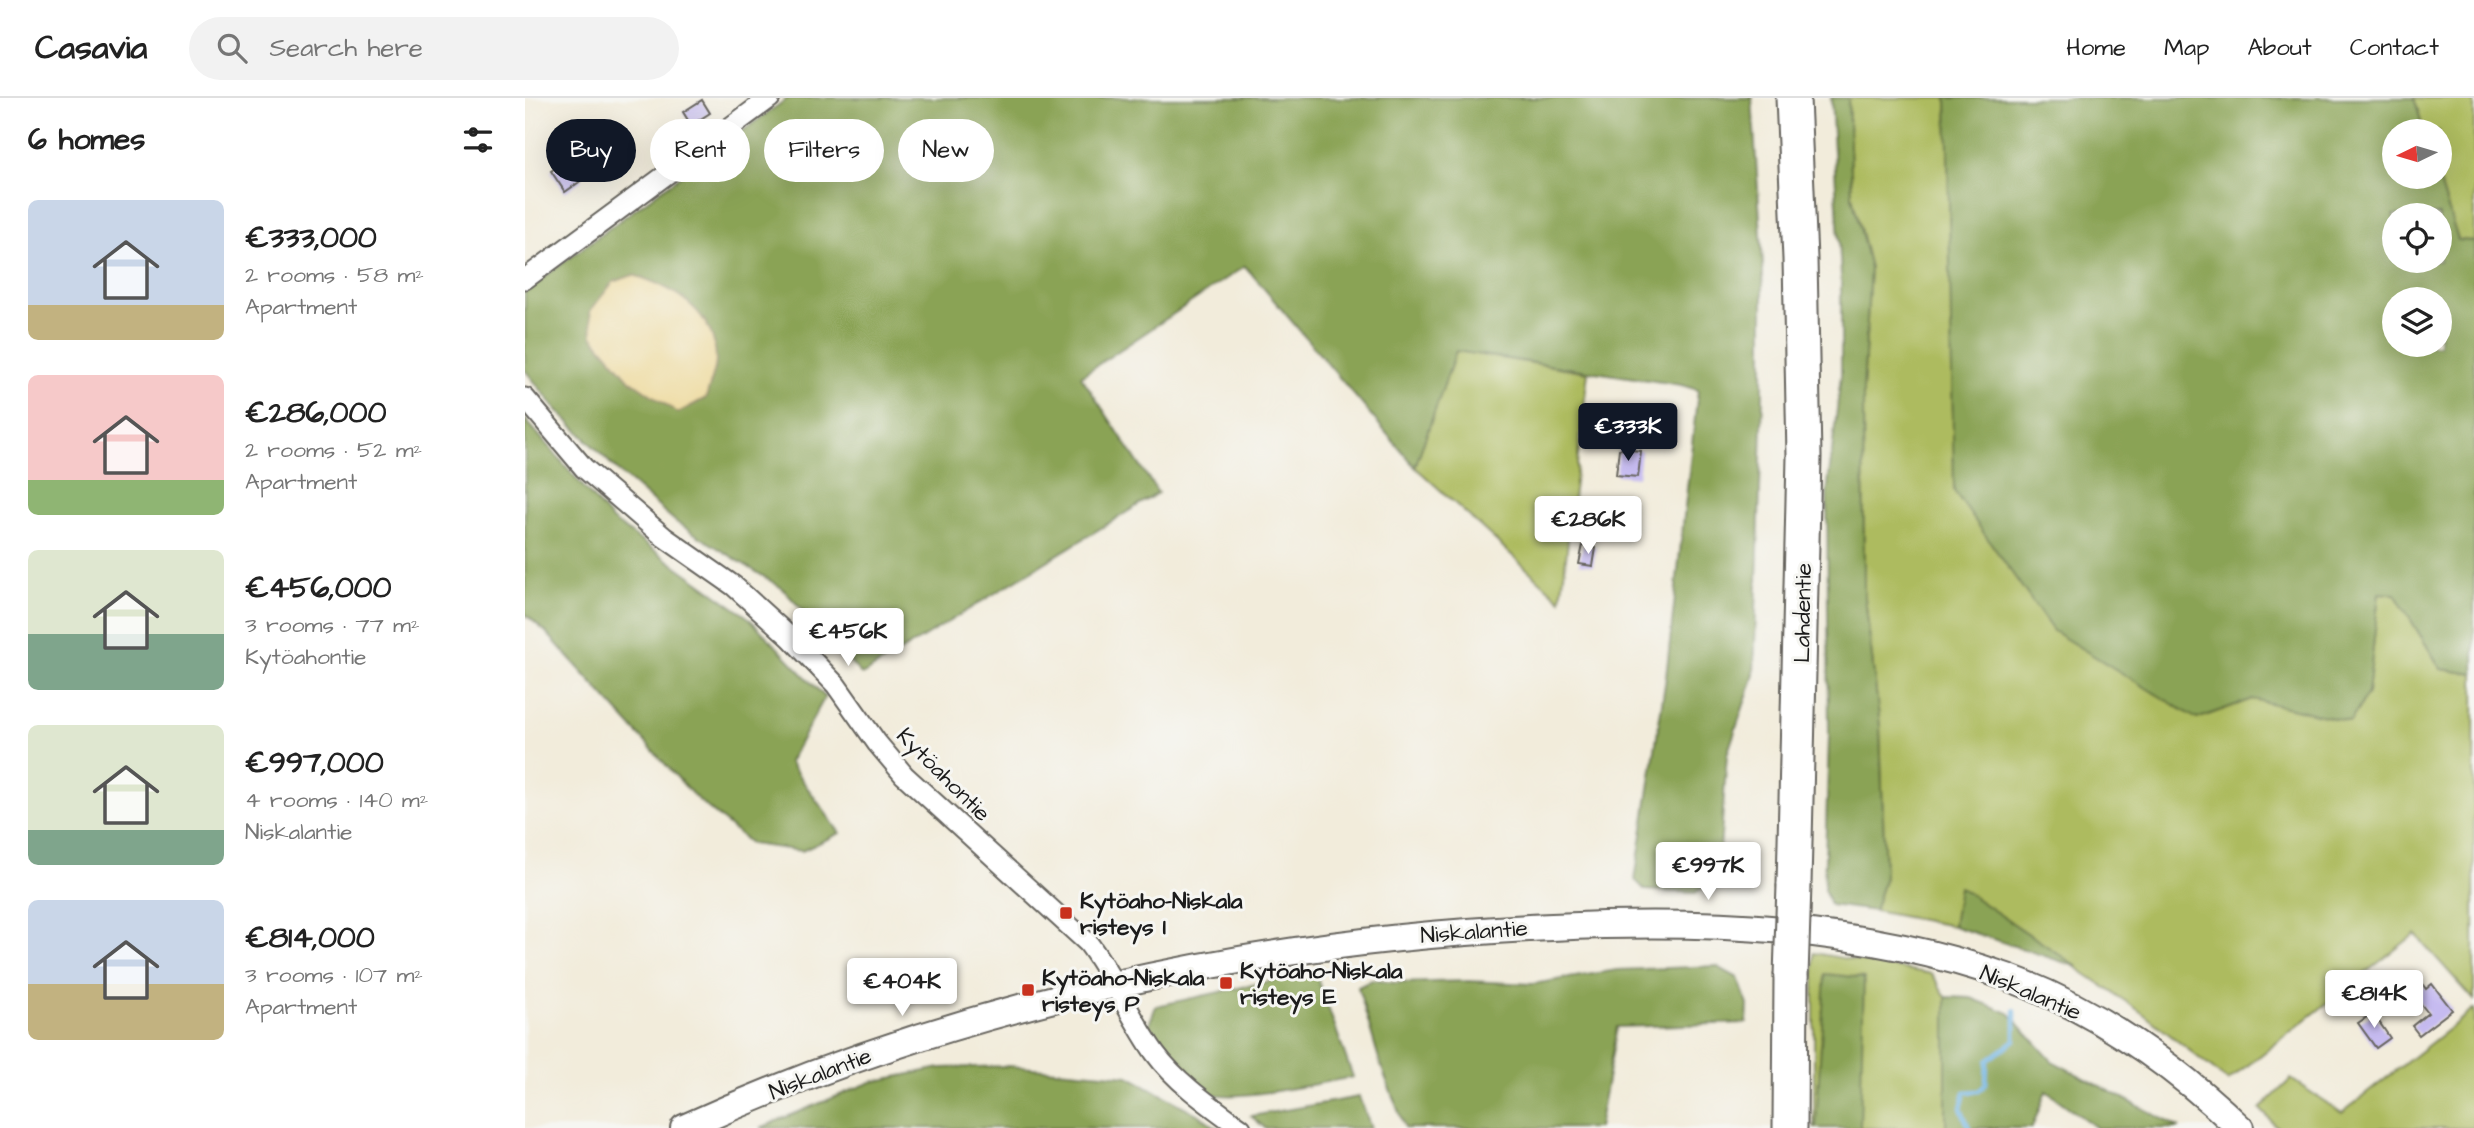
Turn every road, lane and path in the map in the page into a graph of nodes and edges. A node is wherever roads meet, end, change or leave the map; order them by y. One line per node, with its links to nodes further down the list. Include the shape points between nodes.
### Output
1 (770, 98): 3 (street)
2 (1793, 98): 8 (highway, Lahdentie, bridge, via 1804,457)
3 (525, 279)
4 (525, 398): 5 (street, Kytöahontie, via 584,468 791,638 836,685 904,775 1088,943)
5 (1115, 984): 6 (street, Niskalantie, via 900,1043); 7 (street, Kytöahontie, via 1157,1056); 9 (street, Niskalantie, via 1260,955 1428,934 1617,924 1815,933 1951,960 2061,1000 2154,1056)
6 (684, 1128)
7 (1241, 1128)
8 (1790, 1128)
9 (2240, 1128)

